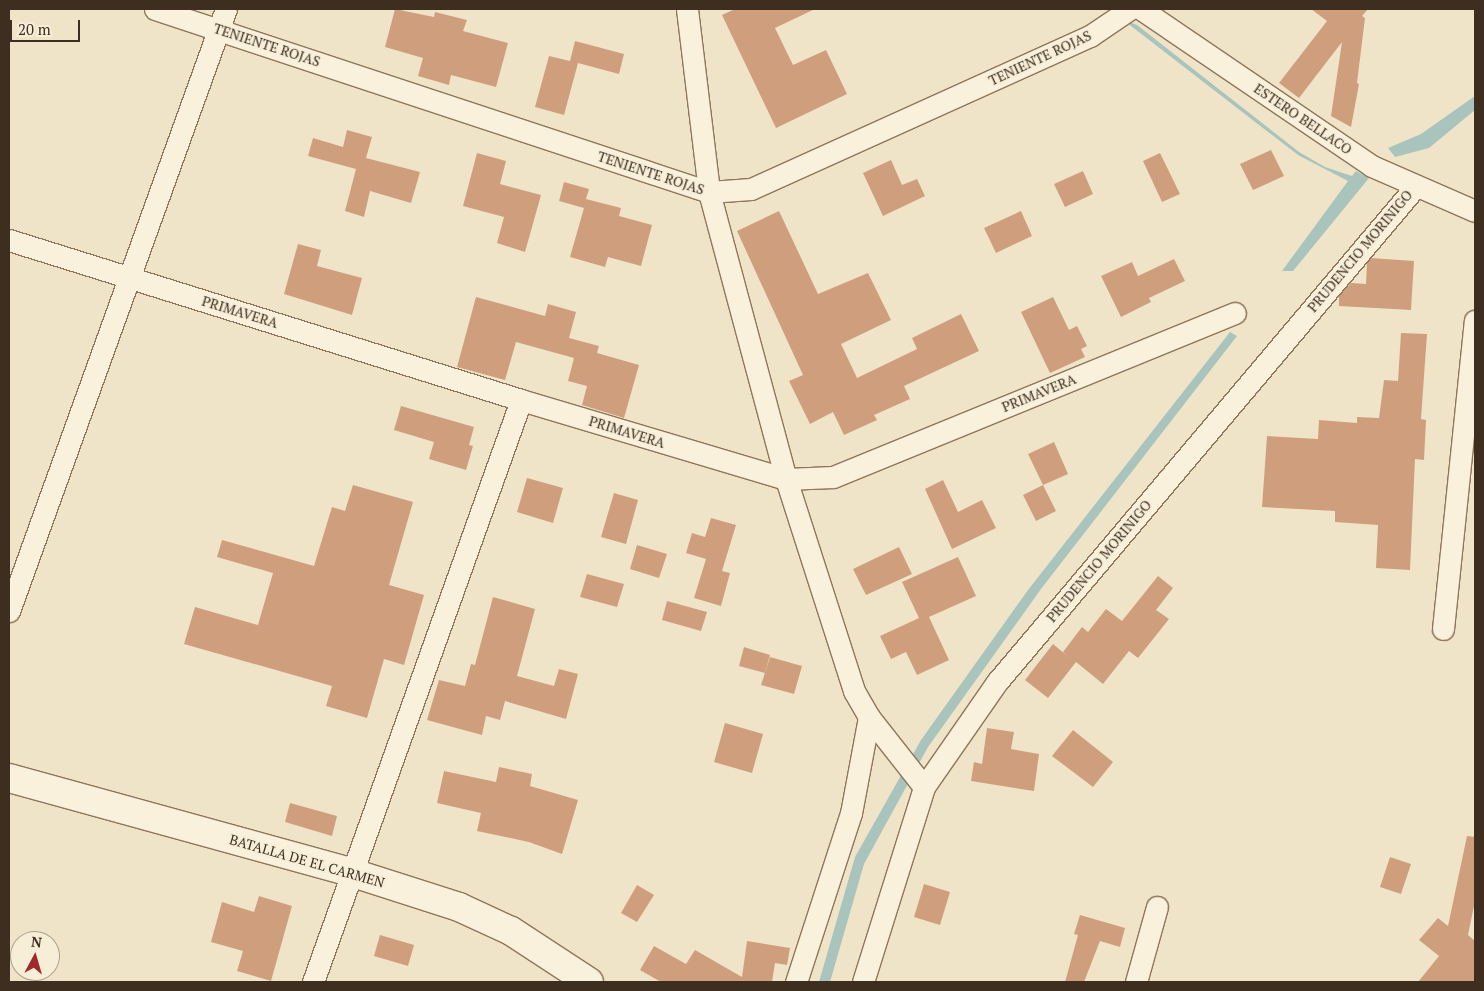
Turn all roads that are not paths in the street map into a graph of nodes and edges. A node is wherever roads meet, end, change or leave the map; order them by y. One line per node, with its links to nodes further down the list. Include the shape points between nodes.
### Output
1 (154, 9): 6 (street, TENIENTE ROJAS)
2 (226, 9): 6 (street)
3 (687, 9): 8 (street)
4 (1130, 9): 8 (street, TENIENTE ROJAS, via 1090,36 751,189)
5 (1141, 9): 7 (street, ESTERO BELLACO, via 1372,166)
6 (218, 29): 8 (street, TENIENTE ROJAS); 11 (street)
7 (1416, 186): 9 (street, ESTERO BELLACO); 20 (street, PRUDENCIO MORINIGO, via 997,682)
8 (709, 192): 15 (street)
9 (1475, 211)
10 (9, 240): 11 (street, PRIMAVERA)
11 (129, 277): 14 (street, PRIMAVERA); 16 (street)
12 (1235, 313): 15 (street, PRIMAVERA, via 833,478)
13 (1475, 321): 17 (street)
14 (521, 400): 15 (street, PRIMAVERA); 21 (street)
15 (786, 479): 18 (street, via 854,691)
16 (9, 611)
17 (1443, 629)
18 (869, 717): 20 (street); 25 (street, via 851,813)
19 (9, 778): 21 (street, BATALLA DE EL CARMEN)
20 (920, 782): 26 (street, PRUDENCIO MORINIGO)
21 (353, 873): 23 (street); 24 (street, BATALLA DE EL CARMEN, via 459,907 503,926)
22 (1157, 907): 27 (street)
23 (313, 982)
24 (589, 982)
25 (796, 982)
26 (863, 982)
27 (1136, 982)

